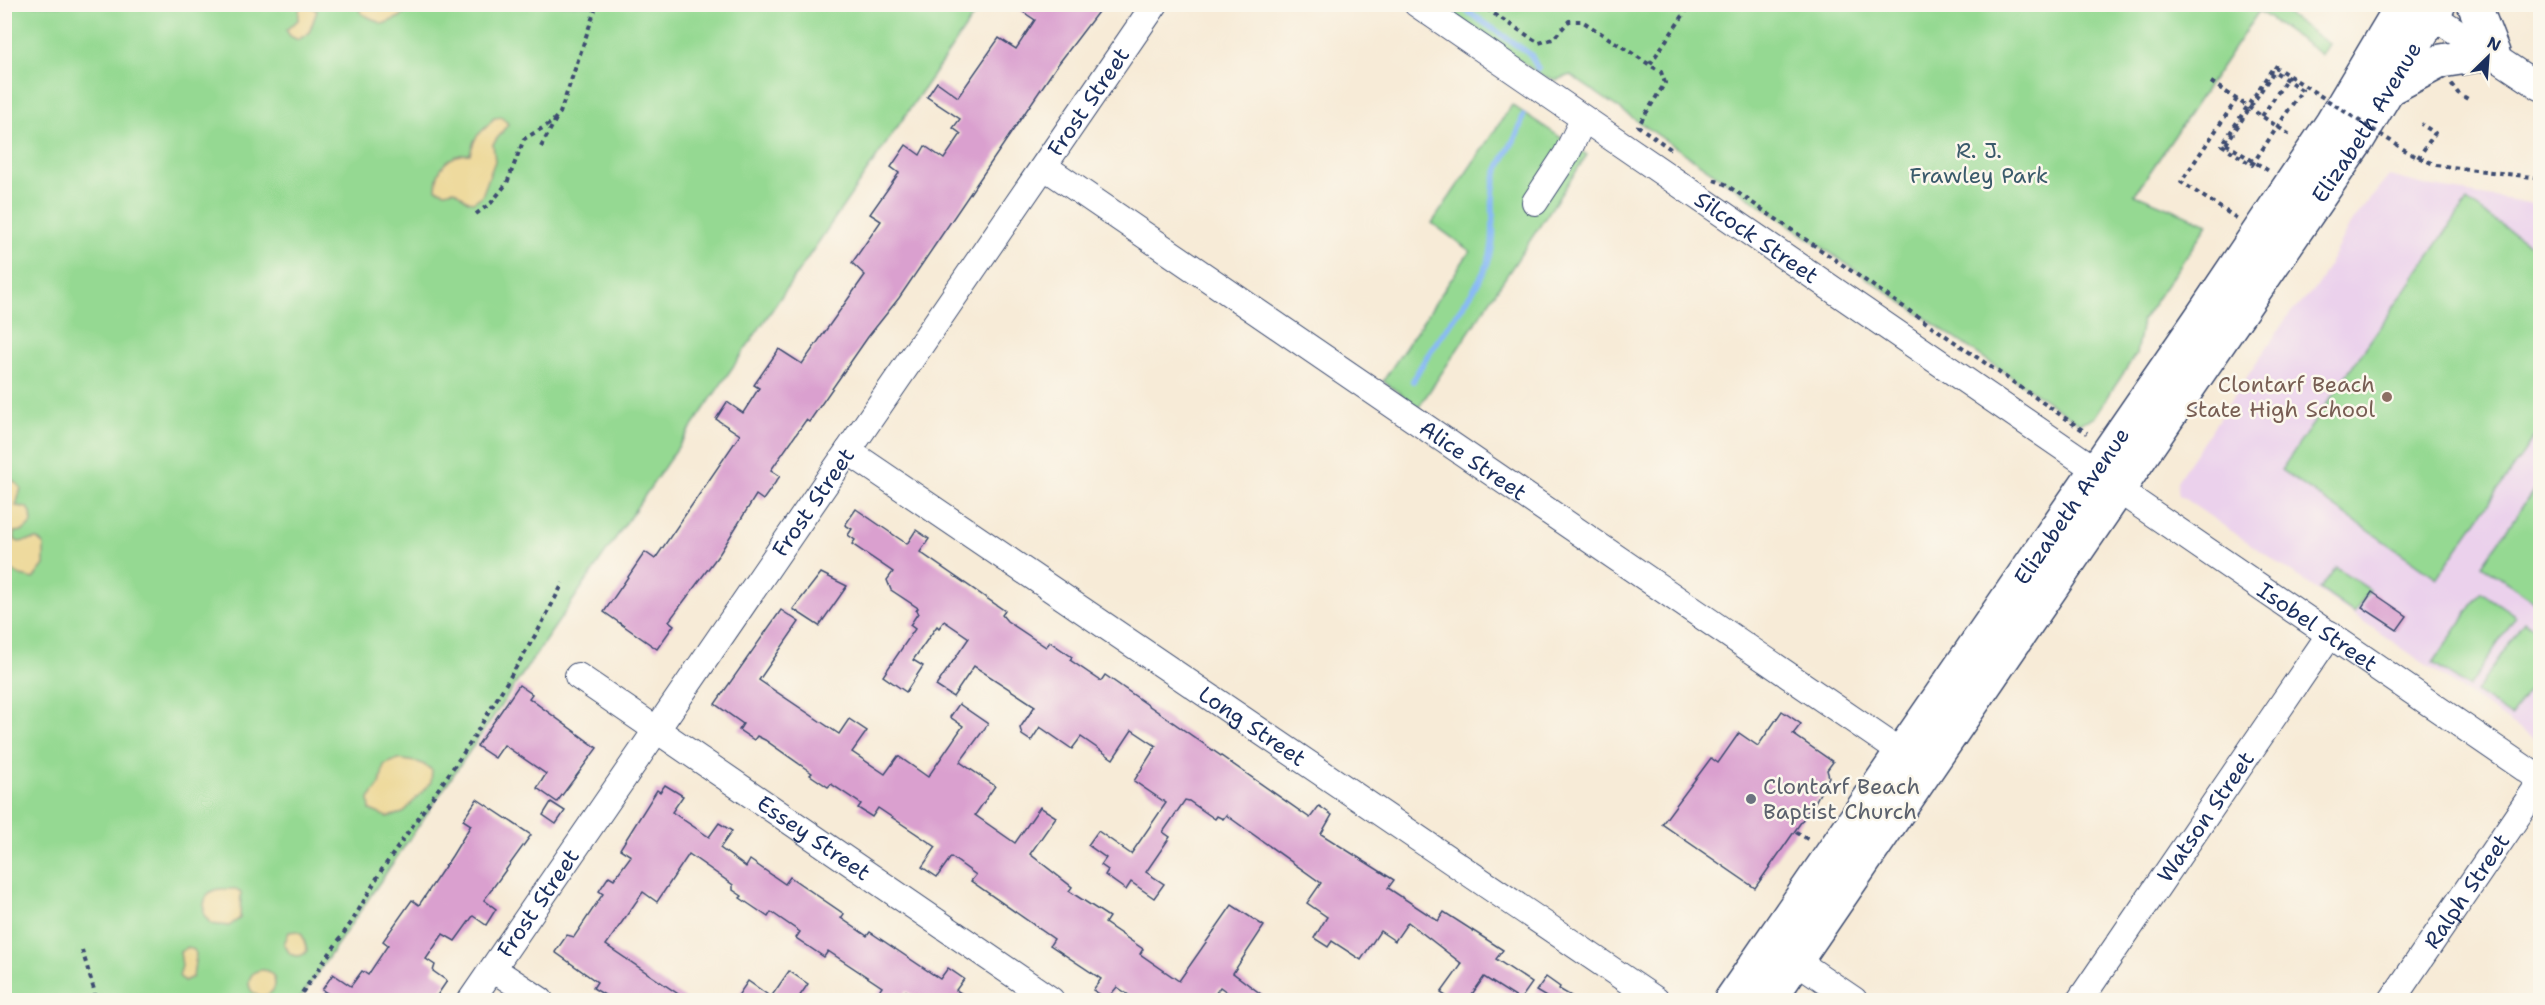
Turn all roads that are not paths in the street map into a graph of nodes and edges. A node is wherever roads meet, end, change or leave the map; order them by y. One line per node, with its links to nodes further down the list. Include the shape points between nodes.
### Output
1 (1155, 4): 9 (street, Frost Street)
2 (1417, 4): 8 (street, Silcock Street)
3 (2474, 4): 5 (highway)
4 (2423, 7): 5 (street); 7 (highway, Elizabeth Avenue); 12 (highway, Elizabeth Avenue, via 2332,123)
5 (2493, 53): 6 (street); 7 (highway, via 2441,61)
6 (2541, 87)
7 (2390, 88): 12 (highway, Elizabeth Avenue, via 2357,141)
8 (1583, 120): 10 (street, via 1566,155); 12 (street, Silcock Street)
9 (1045, 167): 11 (street, Frost Street); 16 (street, Alice Street)
10 (1535, 202)
11 (848, 451): 15 (street, Frost Street); 23 (street, Long Street)
12 (2108, 480): 13 (street, Isobel Street); 16 (highway, Elizabeth Avenue); 18 (highway, Elizabeth Avenue)
13 (2331, 634): 17 (street, Isobel Street); 27 (street, Watson Street)
14 (578, 675): 15 (street, Essey Street)
15 (657, 729): 19 (street, Frost Street); 22 (street, Essey Street)
16 (1902, 753): 18 (highway, Elizabeth Avenue)
17 (2541, 781): 28 (street, Ralph Street)
18 (1783, 952): 24 (highway, Elizabeth Avenue); 25 (highway, Elizabeth Avenue); 26 (street)
19 (493, 969): 20 (street, Frost Street); 21 (street)
20 (471, 1000)
21 (540, 1000)
22 (1051, 1000)
23 (1656, 1000)
24 (1731, 1000)
25 (1769, 1000)
26 (1854, 1000)
27 (2080, 1000)
28 (2391, 1000)

